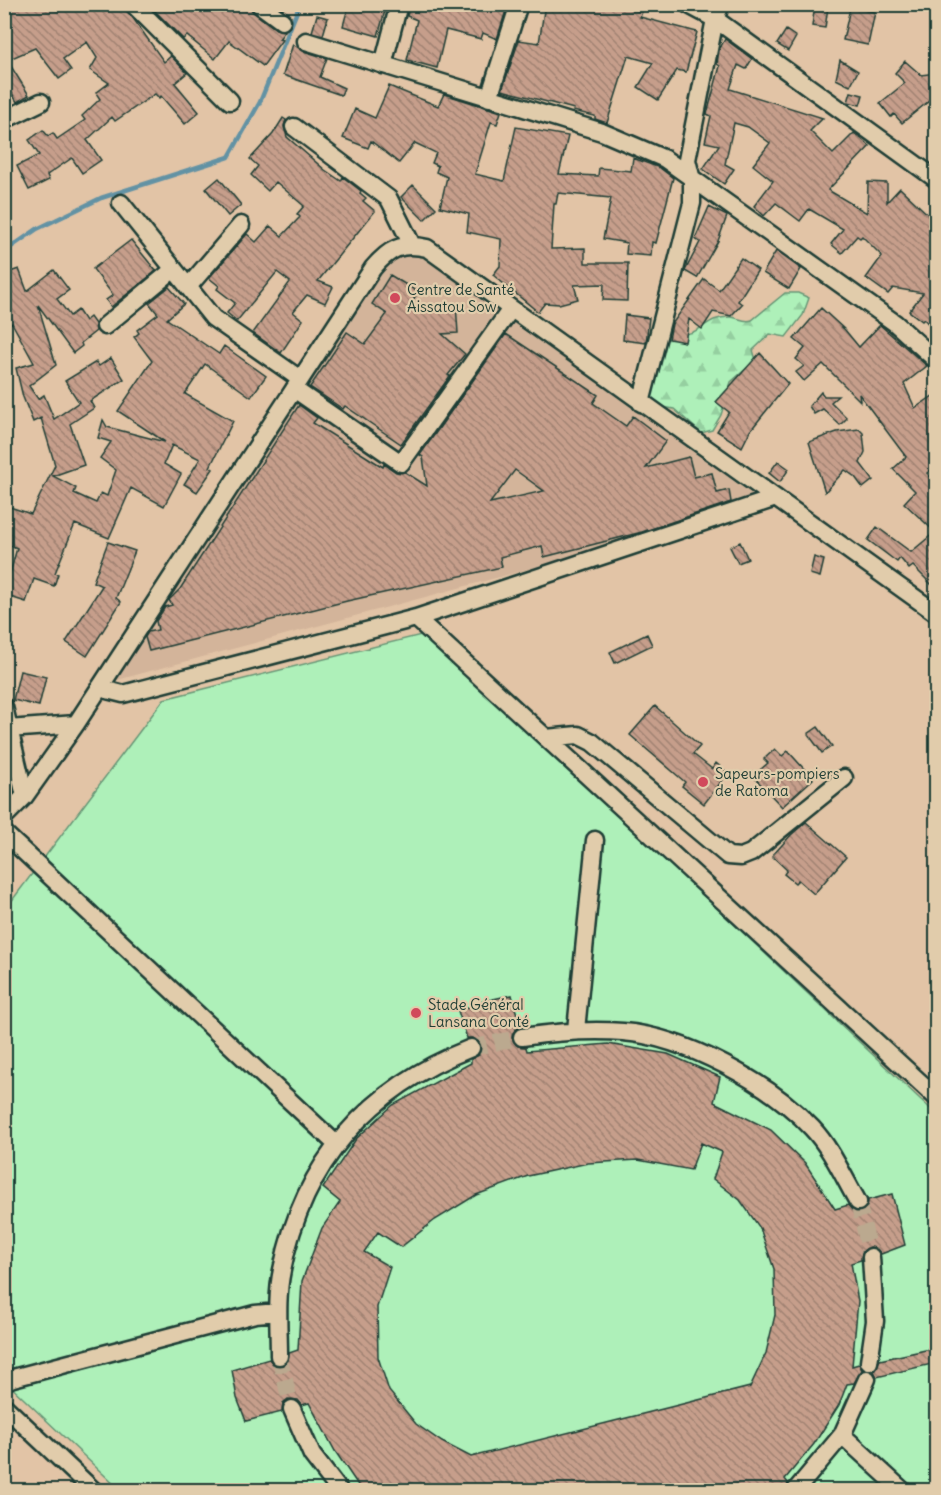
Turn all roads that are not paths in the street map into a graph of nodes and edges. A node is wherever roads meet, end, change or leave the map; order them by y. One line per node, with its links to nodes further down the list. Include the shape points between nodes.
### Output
1 (134, 4): 11 (street)
2 (259, 4): 7 (street)
3 (399, 4): 9 (street)
4 (519, 4): 10 (street)
5 (687, 4): 6 (street)
6 (718, 12): 15 (street); 16 (street, via 687,160)
7 (282, 21)
8 (306, 41): 9 (street)
9 (383, 65): 10 (street)
10 (489, 98): 16 (street, via 602,132 665,159)
11 (230, 101)
12 (41, 102): 13 (street)
13 (4, 120)
14 (294, 127): 19 (street, via 389,199)
15 (936, 178)
16 (692, 180): 24 (street, via 895,323); 26 (street, via 692,203)
17 (121, 202): 20 (street)
18 (241, 225): 21 (street)
19 (412, 245): 22 (street, via 427,248); 25 (street, via 387,252 373,268)
20 (174, 269): 21 (street); 23 (street)
21 (188, 287): 25 (street, via 213,318)
22 (511, 309): 25 (street, via 401,463); 26 (street)
23 (105, 326)
24 (936, 360)
25 (297, 384): 30 (street)
26 (641, 402): 27 (street)
27 (776, 498): 28 (street); 29 (street)
28 (936, 613)
29 (416, 618): 30 (street, via 123,694); 34 (street)
30 (99, 688): 32 (street)
31 (4, 707): 33 (street)
32 (76, 724): 33 (street); 36 (street)
33 (8, 729): 36 (street)
34 (546, 738): 35 (street, via 578,735 592,742 728,856 751,853); 43 (street)
35 (844, 778)
36 (25, 796): 37 (street)
37 (7, 810)
38 (4, 833): 44 (street)
39 (595, 840): 40 (street)
40 (576, 1030): 41 (street); 45 (street, via 626,1032 721,1062 813,1128)
41 (522, 1037)
42 (471, 1048): 44 (street, via 436,1062 378,1100)
43 (936, 1097)
44 (336, 1144): 47 (street, via 300,1208 282,1270)
45 (858, 1202)
46 (871, 1257): 49 (street, via 875,1321)
47 (278, 1312): 48 (street); 51 (street, via 255,1314)
48 (279, 1356)
49 (869, 1362)
50 (867, 1379): 54 (street)
51 (4, 1383)
52 (4, 1406): 55 (street)
53 (292, 1409): 56 (street, via 312,1455)
54 (842, 1435): 57 (street); 58 (street)
55 (93, 1491)
56 (339, 1491)
57 (796, 1491)
58 (902, 1491)

